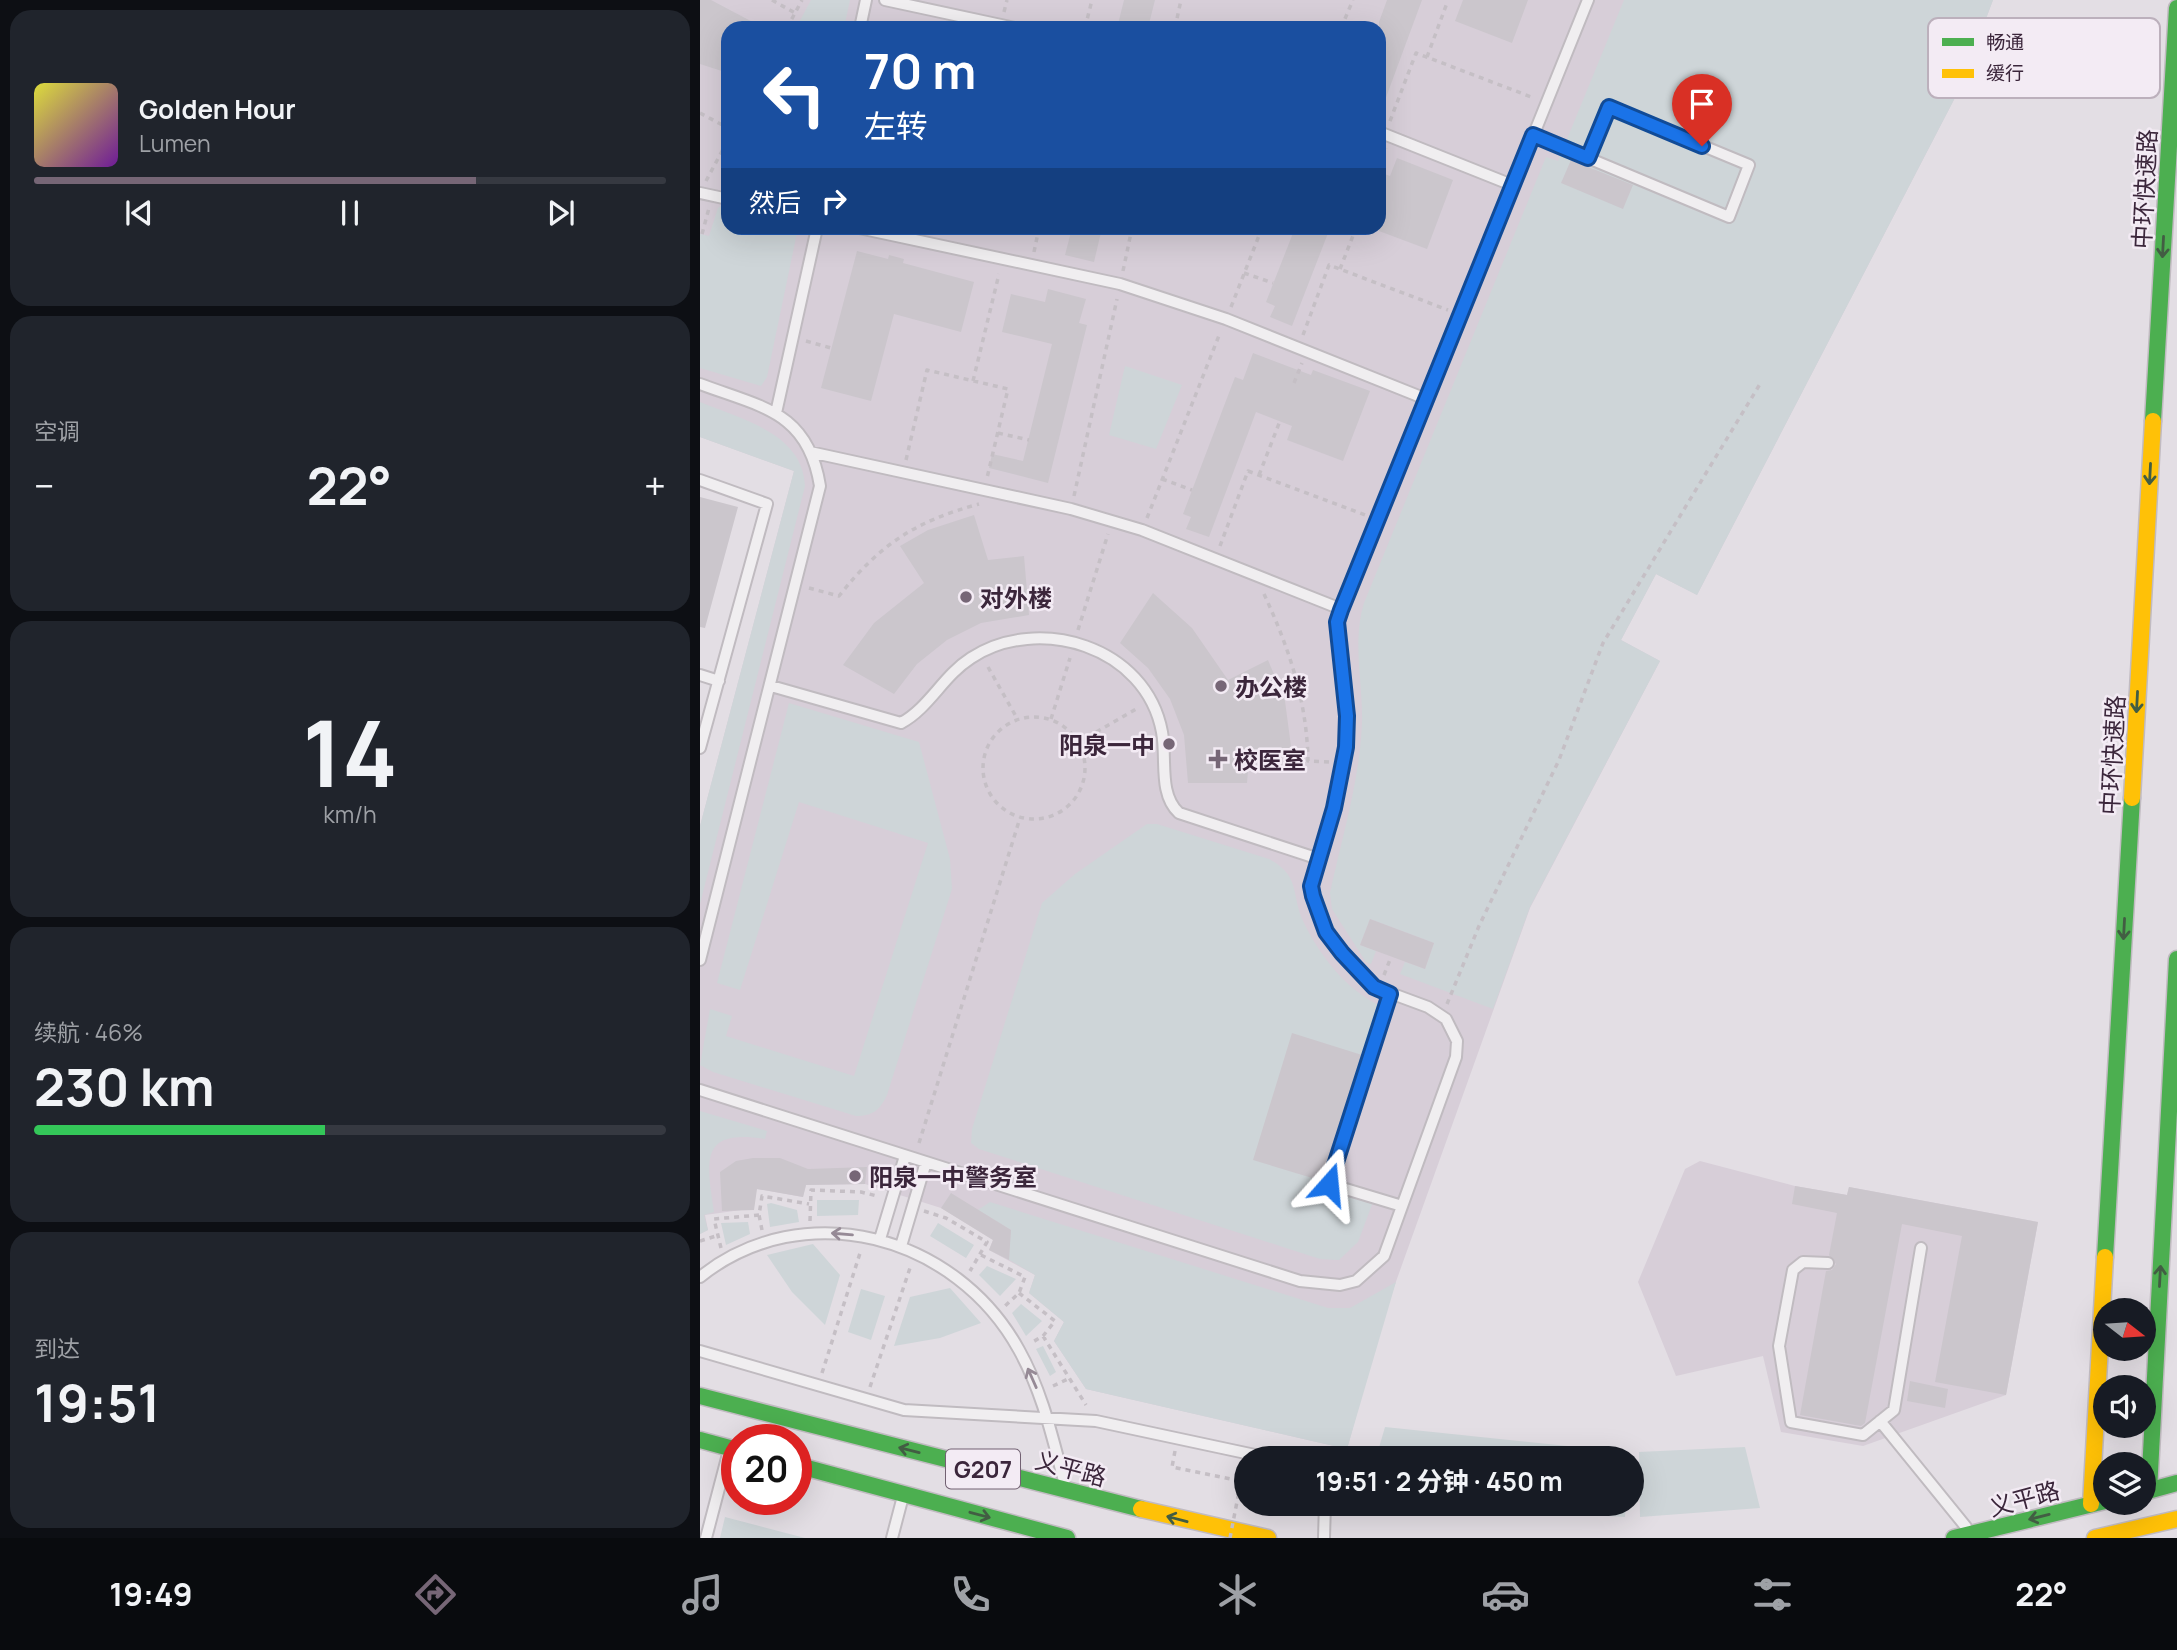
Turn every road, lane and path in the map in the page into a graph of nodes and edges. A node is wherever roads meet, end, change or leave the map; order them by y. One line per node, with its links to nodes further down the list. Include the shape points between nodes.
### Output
1 (772, 0): 11 (path)
2 (802, 0): 11 (path)
3 (866, 0): 13 (lane)
4 (885, 0): 14 (lane)
5 (1092, 0): 15 (path)
6 (1181, 0): 16 (path)
7 (1353, 0): 17 (path)
8 (1588, 0): 19 (lane)
9 (1447, 3): 18 (path)
10 (2177, 8): 125 (main road, 中环快速路, one-way to 125)
11 (795, 13): 12 (path)
12 (791, 21)
13 (862, 21)
14 (982, 21)
15 (1087, 21)
16 (1176, 21)
17 (1344, 21)
18 (1427, 57): 19 (path); 22 (path, via 1416,53)
19 (1546, 102): 24 (lane)
20 (700, 113): 21 (path)
21 (721, 124)
22 (1386, 124)
23 (1386, 135): 27 (lane)
24 (1533, 135): 26 (lane); 27 (lane)
25 (721, 153): 28 (path)
26 (1588, 158): 26 (lane, via 1729,217 1749,165 1609,107)
27 (1513, 185): 44 (lane)
28 (700, 192): 29 (lane)
29 (713, 196): 30 (lane); 31 (path)
30 (721, 198)
31 (702, 234)
32 (815, 235): 46 (lane)
33 (892, 235): 38 (lane)
34 (1037, 235): 39 (path)
35 (1130, 235): 43 (path)
36 (1259, 235): 41 (path)
37 (1353, 235): 40 (path)
38 (1002, 258): 39 (lane); 49 (path)
39 (1031, 265): 43 (lane)
40 (1340, 269): 44 (path); 48 (path, via 1329,265)
41 (1244, 272): 42 (path); 45 (path)
42 (1273, 283)
43 (1120, 284): 45 (lane); 65 (path)
44 (1460, 315): 53 (lane)
45 (1226, 320): 48 (lane); 61 (path)
46 (792, 338): 47 (path); 54 (lane)
47 (831, 348)
48 (1302, 350): 50 (path); 53 (lane)
49 (973, 381): 56 (path, via 1008,390); 59 (path, via 927,370)
50 (1294, 383)
51 (700, 384): 54 (lane)
52 (1760, 384): 89 (path, via 1603,643 1559,760 1479,926)
53 (1426, 399): 66 (lane)
54 (776, 413): 58 (lane, via 795,427)
55 (1280, 421): 60 (path)
56 (998, 433): 57 (path); 63 (path)
57 (1029, 440)
58 (810, 452): 59 (lane); 71 (lane, via 818,474 819,499)
59 (903, 472): 63 (lane)
60 (1259, 475): 66 (path); 69 (path, via 1248,471)
61 (1162, 479): 64 (path); 68 (path)
62 (700, 480): 76 (lane, via 767,504)
63 (984, 490): 65 (lane); 71 (path, via 981,504 928,520 899,536 839,596)
64 (1192, 490)
65 (1071, 509): 67 (lane)
66 (1377, 520): 72 (lane)
67 (1112, 521): 68 (lane); 73 (path)
68 (1142, 530): 69 (lane)
69 (1215, 559): 70 (lane)
70 (1256, 576): 72 (lane); 83 (path, via 1294,671 1308,725 1308,761)
71 (797, 585): 77 (lane)
72 (1341, 610): 83 (lane, via 1337,622 1347,716)
73 (1074, 642): 74 (lane, via 1038,636); 78 (lane, via 1121,666); 79 (path)
74 (981, 653): 77 (lane, via 956,669 901,723); 80 (path)
75 (700, 675): 76 (lane)
76 (719, 681): 81 (lane)
77 (771, 686): 87 (lane)
78 (1150, 701): 82 (path); 85 (lane, via 1162,732 1172,806 1180,813)
79 (1051, 719): 80 (path); 82 (path)
80 (1018, 720): 84 (path, via 994,736 983,772 999,806)
81 (701, 741)
82 (1079, 742): 84 (path, via 1085,777 1075,799 1057,815)
83 (1343, 763): 85 (lane)
84 (1020, 818): 91 (path)
85 (1319, 859): 88 (lane, via 1311,886 1326,932 1365,979)
86 (2177, 959): 126 (main road, one-way to 86)
87 (700, 960)
88 (1390, 994): 89 (lane); 94 (lane, via 1329,1184)
89 (1443, 1016): 94 (lane, via 1455,1033 1456,1057)
90 (700, 1090): 91 (lane)
91 (910, 1157): 92 (lane); 98 (lane)
92 (926, 1162): 94 (lane, via 1322,1285 1356,1281 1375,1266 1384,1256); 101 (lane)
93 (809, 1204): 95 (path, via 762,1196)
94 (1402, 1206)
95 (759, 1215): 96 (path, via 715,1219); 100 (path)
96 (716, 1236): 99 (path); 105 (path)
97 (866, 1237): 98 (lane); 100 (lane, one-way to 100, via 830,1233); 114 (path)
98 (880, 1239): 101 (lane)
99 (700, 1241)
100 (764, 1241): 105 (lane)
101 (901, 1246): 103 (lane)
102 (1922, 1248): 120 (lane, via 1894,1410)
103 (915, 1253): 109 (lane, via 971,1290); 117 (path)
104 (981, 1255): 108 (path, via 1025,1277)
105 (724, 1258): 107 (lane)
106 (1828, 1263): 120 (lane, via 1802,1262 1793,1270 1779,1346 1791,1422 1863,1435)
107 (700, 1277)
108 (1019, 1293): 109 (path); 110 (path, via 1055,1321)
109 (995, 1315): 111 (lane)
110 (1043, 1336): 111 (path); 113 (path)
111 (1019, 1350): 115 (lane, one-way to 111)
112 (700, 1351): 114 (lane)
113 (1070, 1378): 115 (path); 119 (path)
114 (818, 1385): 117 (lane)
115 (1039, 1393): 118 (lane)
116 (700, 1396): 132 (main road, 义平路 / G207, one-way to 116)
117 (867, 1399): 118 (lane, via 904,1410)
118 (1048, 1420): 119 (lane); 132 (lane)
119 (1096, 1421): 121 (lane)
120 (1880, 1421): 138 (lane)
121 (1178, 1438): 124 (lane); 128 (path, via 1172,1467)
122 (700, 1440): 123 (main road)
123 (721, 1446)
124 (1234, 1450)
125 (2101, 1452)
126 (2148, 1452)
127 (812, 1469): 133 (main road, G207)
128 (1234, 1480)
129 (2177, 1483): 130 (main road)
130 (2156, 1488)
131 (721, 1489): 139 (lane)
132 (1067, 1490): 143 (main road, 义平路 / G207, one-way to 132)
133 (904, 1494): 140 (lane); 141 (main road, G207, one-way to 141)
134 (2093, 1503): 138 (main road, 义平路, one-way to 138)
135 (1236, 1516): 142 (path, bridge)
136 (1325, 1516): 144 (lane)
137 (2177, 1518): 146 (main road)
138 (1972, 1534): 145 (main road, 义平路)
139 (706, 1538)
140 (892, 1538)
141 (1067, 1538)
142 (1230, 1538)
143 (1268, 1538)
144 (1324, 1538)
145 (1954, 1538)
146 (2095, 1538)

